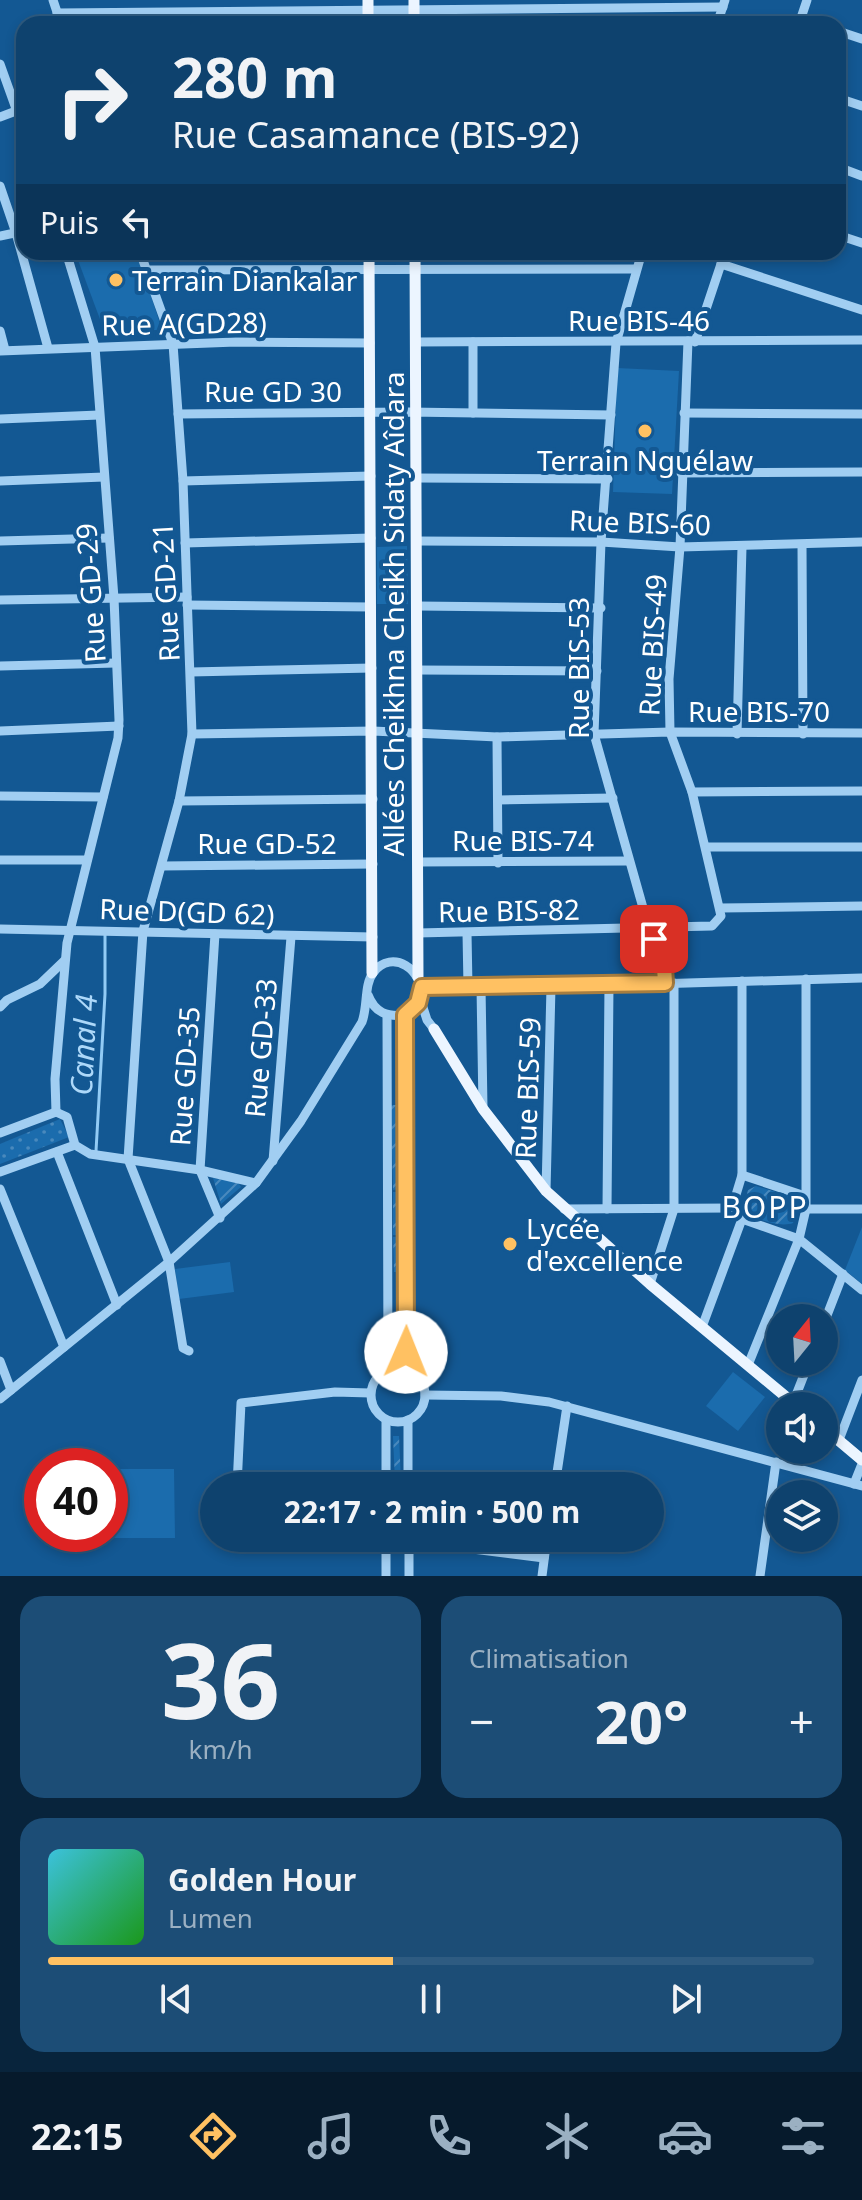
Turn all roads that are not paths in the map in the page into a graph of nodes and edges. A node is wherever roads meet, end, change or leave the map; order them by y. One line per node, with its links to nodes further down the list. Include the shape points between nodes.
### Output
1 (53, 0): 5 (street)
2 (724, 4): 4 (street)
3 (369, 7): 4 (street); 5 (street)
4 (411, 7)
5 (57, 13): 6 (street)
6 (58, 16)
7 (0, 64): 8 (street)
8 (16, 111): 9 (street)
9 (0, 117)
10 (0, 186): 11 (street)
11 (16, 223)
12 (27, 260): 34 (street)
13 (68, 260): 33 (street, Rue GD-29)
14 (143, 260): 21 (street, Rue GD-21)
15 (371, 260): 22 (main road, Allées Cheikhna Cheikh Sidaty Aîdara)
16 (413, 260): 23 (main road, Allées Cheikhna Cheikh Sidaty Aîdara)
17 (639, 260): 20 (street, Rue BIS-53)
18 (722, 260): 19 (street, Rue BIS-49)
19 (721, 264): 24 (street); 27 (street, Rue BIS-49)
20 (636, 269): 23 (street); 31 (street, Rue BIS-53)
21 (146, 270): 22 (street); 32 (street, Rue GD-21)
22 (373, 270): 23 (street); 30 (main road, Allées Cheikhna Cheikh Sidaty Aîdara)
23 (411, 270): 28 (main road, Allées Cheikhna Cheikh Sidaty Aîdara)
24 (862, 310)
25 (0, 331): 35 (street)
26 (862, 340): 27 (street, Rue BIS-46)
27 (691, 341): 31 (street, Rue BIS-46); 39 (street, Rue BIS-49)
28 (416, 342): 29 (street, Rue BIS-46); 37 (main road, Allées Cheikhna Cheikh Sidaty Aîdara)
29 (473, 342): 31 (street, Rue BIS-46); 38 (street)
30 (370, 343): 32 (street, Rue A(GD28)); 36 (main road, Allées Cheikhna Cheikh Sidaty Aîdara)
31 (616, 343): 43 (street, Rue BIS-53)
32 (173, 344): 33 (street, Rue A(GD28)); 40 (street, Rue GD-21)
33 (95, 347): 34 (street, Rue A(GD28)); 42 (street, Rue GD-29)
34 (48, 348): 35 (street, Rue A(GD28))
35 (2, 350)
36 (373, 412): 37 (street, Rue GD 30); 40 (street, Rue GD 30); 47 (main road, Allées Cheikhna Cheikh Sidaty Aîdara)
37 (413, 412): 38 (street, Rue GD 30); 49 (main road, Allées Cheikhna Cheikh Sidaty Aîdara)
38 (473, 413): 43 (street, Rue GD 30)
39 (684, 413): 41 (street); 46 (street, Rue BIS-49)
40 (178, 414): 52 (street, Rue GD-21)
41 (862, 414)
42 (99, 415): 44 (street); 48 (street, Rue GD-29)
43 (611, 415): 50 (street, Rue BIS-53)
44 (0, 419)
45 (862, 472): 46 (street)
46 (681, 473): 61 (street, Rue BIS-49)
47 (371, 476): 52 (street); 54 (main road, Allées Cheikhna Cheikh Sidaty Aîdara)
48 (104, 477): 51 (street); 53 (street, Rue GD-29)
49 (416, 478): 50 (street); 56 (main road, Allées Cheikhna Cheikh Sidaty Aîdara)
50 (608, 479): 57 (street, Rue BIS-53)
51 (0, 481)
52 (183, 481): 59 (street, Rue GD-21)
53 (109, 538): 55 (street); 63 (street, Rue GD-29)
54 (371, 538): 59 (street); 67 (main road, Allées Cheikhna Cheikh Sidaty Aîdara)
55 (0, 541)
56 (417, 541): 57 (street, Rue BIS-60); 66 (main road, Allées Cheikhna Cheikh Sidaty Aîdara)
57 (601, 542): 61 (street, Rue BIS-60); 68 (street, Rue BIS-53)
58 (862, 542): 60 (street, Rue BIS-60)
59 (185, 543): 65 (street, Rue GD-21)
60 (802, 545): 62 (street, Rue BIS-60); 84 (street)
61 (680, 547): 62 (street, Rue BIS-60); 78 (street, Rue BIS-49)
62 (742, 547): 83 (street)
63 (114, 598): 64 (street); 65 (street); 69 (street, Rue GD-29)
64 (0, 600)
65 (187, 601): 67 (street); 74 (street, Rue GD-21)
66 (418, 606): 68 (street); 72 (main road, Allées Cheikhna Cheikh Sidaty Aîdara)
67 (371, 607): 71 (main road, Allées Cheikhna Cheikh Sidaty Aîdara)
68 (601, 608): 73 (street, Rue BIS-53)
69 (116, 663): 70 (street); 75 (street, Rue GD-29)
70 (0, 666)
71 (372, 668): 74 (street); 77 (main road, Allées Cheikhna Cheikh Sidaty Aîdara)
72 (417, 670): 73 (street); 81 (main road, Allées Cheikhna Cheikh Sidaty Aîdara)
73 (597, 671): 82 (street, Rue BIS-53)
74 (191, 672): 80 (street, Rue GD-21)
75 (119, 726): 76 (street); 89 (street, Rue GD-29)
76 (0, 731)
77 (374, 731): 80 (street, Rue BIS-70); 81 (street, Rue BIS-70); 91 (main road, Allées Cheikhna Cheikh Sidaty Aîdara)
78 (670, 732): 82 (street, Rue BIS-70); 83 (street, Rue BIS-70); 87 (street, Rue BIS-49)
79 (862, 733): 84 (street, Rue BIS-70)
80 (192, 734): 93 (street, Rue GD-21)
81 (414, 734): 85 (street, Rue BIS-70); 99 (main road, Allées Cheikhna Cheikh Sidaty Aîdara)
82 (594, 734): 85 (street, Rue BIS-70); 90 (street, Rue BIS-53)
83 (737, 734): 84 (street, Rue BIS-70)
84 (803, 734)
85 (497, 737): 92 (street)
86 (862, 791): 87 (street)
87 (692, 792): 94 (street, Rue BIS-49)
88 (0, 796): 89 (street)
89 (103, 797): 97 (street, Rue GD-29)
90 (613, 798): 92 (street); 98 (street, Rue BIS-53)
91 (373, 799): 93 (street); 101 (main road, Allées Cheikhna Cheikh Sidaty Aîdara)
92 (498, 800): 100 (street)
93 (179, 801): 102 (street, Rue GD-21)
94 (706, 847): 95 (street); 104 (street, Rue BIS-49)
95 (862, 847)
96 (0, 860): 97 (street)
97 (87, 860): 107 (street, Rue GD-29)
98 (628, 861): 100 (street, Rue BIS-74); 106 (street, Rue BIS-53)
99 (418, 862): 100 (street, Rue BIS-74); 109 (main road, Allées Cheikhna Cheikh Sidaty Aîdara)
100 (498, 863)
101 (373, 864): 102 (street, Rue GD-52); 113 (main road, Allées Cheikhna Cheikh Sidaty Aîdara)
102 (162, 866): 108 (street, Rue GD-21)
103 (862, 906): 104 (street)
104 (720, 908): 106 (street, via 721,916 712,926)
105 (0, 929): 107 (street, Rue D(GD 62))
106 (649, 929): 110 (street, Rue BIS-82); 119 (street, Rue BIS-53, via 663,950)
107 (70, 930): 108 (street, Rue D(GD 62)); 114 (street, Rue GD-29)
108 (143, 931): 111 (street, Rue D(GD 62)); 136 (street, Rue GD-21)
109 (418, 933): 110 (street, Rue BIS-82); 121 (main road, Allées Cheikhna Cheikh Sidaty Aîdara)
110 (467, 933): 122 (street)
111 (215, 934): 112 (street, Rue D(GD 62)); 138 (street, Rue GD-35)
112 (291, 937): 113 (street, Rue D(GD 62)); 137 (street, Rue GD-33)
113 (373, 937): 115 (main road, Allées Cheikhna Cheikh Sidaty Aîdara)
114 (64, 961): 126 (street, via 40,984); 132 (street, Rue GD-29)
115 (372, 973): 121 (street, via 395,962 409,966); 125 (street)
116 (862, 978): 117 (street)
117 (806, 979): 118 (street); 144 (street)
118 (742, 981): 119 (street); 140 (street)
119 (669, 983): 120 (street); 148 (street, Rue BIS-53)
120 (609, 985): 124 (street); 147 (street)
121 (420, 987): 122 (street); 128 (street); 130 (street)
122 (468, 987): 123 (street)
123 (481, 987): 124 (street); 131 (street)
124 (551, 987): 143 (street, Rue BIS-59)
125 (368, 995): 127 (street); 129 (street)
126 (0, 1007)
127 (383, 1014): 128 (street); 129 (street); 165 (street)
128 (406, 1014): 130 (street); 166 (street)
129 (362, 1022): 137 (street)
130 (434, 1029): 131 (main road)
131 (483, 1109): 143 (main road)
132 (56, 1112): 133 (street); 134 (street, via 67,1117)
133 (0, 1133)
134 (75, 1145): 135 (street); 136 (street, via 90,1154)
135 (57, 1152): 139 (street); 159 (street)
136 (128, 1159): 138 (street); 154 (street)
137 (273, 1162): 141 (street)
138 (200, 1170): 141 (street); 151 (street, Rue GD-35)
139 (0, 1172)
140 (742, 1175): 144 (street); 145 (street)
141 (256, 1183): 151 (street)
142 (0, 1189): 161 (street)
143 (546, 1191): 146 (main road)
144 (805, 1196): 149 (street)
145 (732, 1208): 148 (street); 152 (street)
146 (564, 1209): 147 (street); 156 (main road)
147 (607, 1209): 148 (street)
148 (674, 1209): 156 (street, Rue BIS-53)
149 (806, 1209): 150 (street); 153 (street)
150 (862, 1209)
151 (220, 1218): 154 (street)
152 (742, 1219): 153 (street); 160 (street)
153 (799, 1239): 155 (street); 164 (street)
154 (169, 1262): 159 (street); 162 (street, via 183,1348)
155 (843, 1274): 157 (street); 158 (street)
156 (650, 1284): 160 (main road)
157 (862, 1290)
158 (831, 1304)
159 (117, 1305): 161 (street)
160 (702, 1327): 164 (main road)
161 (64, 1347): 168 (street)
162 (189, 1351)
163 (0, 1361): 168 (street)
164 (748, 1365): 169 (main road)
165 (388, 1370): 166 (street); 170 (street)
166 (406, 1370): 171 (street, via 418,1377)
167 (862, 1380): 176 (street)
168 (11, 1390): 172 (street)
169 (781, 1392)
170 (370, 1393): 174 (street); 181 (street, via 241,1403)
171 (425, 1395): 173 (street, via 530,1399); 175 (street, via 420,1411)
172 (0, 1399)
173 (567, 1406): 177 (street); 184 (street)
174 (386, 1420): 175 (street); 182 (street)
175 (408, 1420): 183 (street)
176 (839, 1440): 178 (main road)
177 (766, 1459)
178 (862, 1462): 185 (street)
179 (776, 1464): 194 (street)
180 (783, 1464): 185 (street)
181 (238, 1472)
182 (386, 1472)
183 (408, 1472)
184 (557, 1472)
185 (858, 1485)
186 (386, 1552): 191 (street)
187 (409, 1552): 192 (street)
188 (501, 1552): 190 (street)
189 (545, 1552): 190 (street)
190 (544, 1558): 193 (street)
191 (386, 1576)
192 (409, 1576)
193 (542, 1576)
194 (760, 1576)

